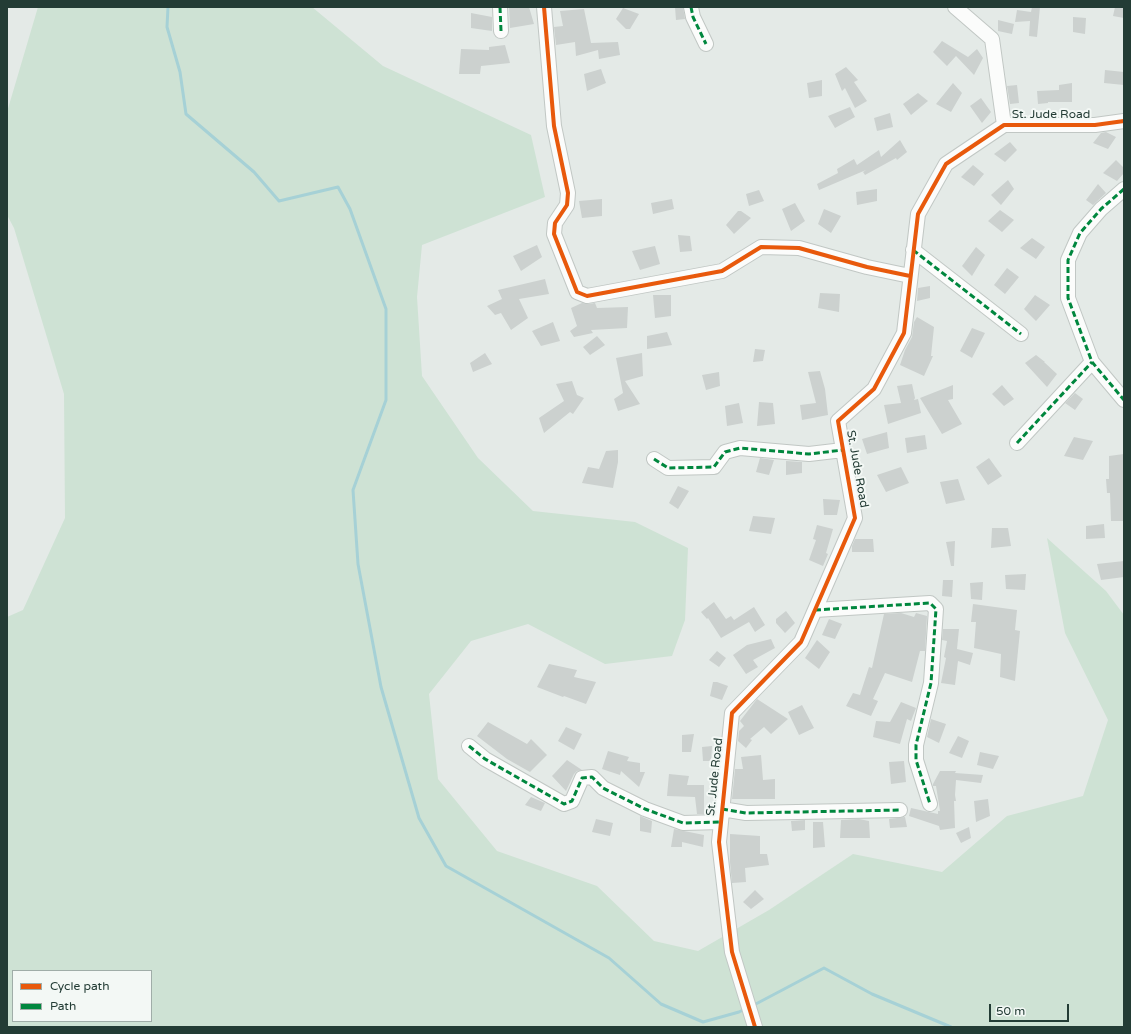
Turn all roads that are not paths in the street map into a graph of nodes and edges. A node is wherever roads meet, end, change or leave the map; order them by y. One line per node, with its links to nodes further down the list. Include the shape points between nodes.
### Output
1 (500, 7): 5 (street)
2 (544, 7): 11 (street, via 554,126 568,193 567,205 555,223 554,234 577,292 587,296 722,271 762,247 799,248)
3 (691, 7): 6 (street)
4 (955, 7): 8 (street, via 992,39)
5 (501, 31)
6 (706, 44)
7 (1124, 121): 8 (street, St. Jude Road, via 1095,125)
8 (1004, 125): 10 (street, St. Jude Road, via 946,164 918,214)
9 (1124, 189): 13 (street, via 1100,209 1080,233 1068,260 1068,298)
10 (914, 250): 11 (street, St. Jude Road); 12 (street)
11 (910, 276): 16 (street, St. Jude Road, via 904,333 874,389 838,421)
12 (1021, 334)
13 (1092, 362): 14 (street); 15 (street)
14 (1124, 400)
15 (1017, 443)
16 (843, 450): 17 (street, via 809,454 740,448 725,452 714,466 668,468); 18 (street, St. Jude Road, via 855,518)
17 (654, 459)
18 (815, 610): 20 (street, via 930,603 936,609 931,683 916,744 916,760); 22 (street, St. Jude Road, via 801,642 732,713)
19 (469, 746): 22 (street, via 485,759 564,804 572,801 582,778 592,777 603,788 645,809 683,823)
20 (930, 804)
21 (900, 810): 22 (street, via 746,813)
22 (721, 816): 23 (street, St. Jude Road, via 719,842 732,952)
23 (755, 1026)

